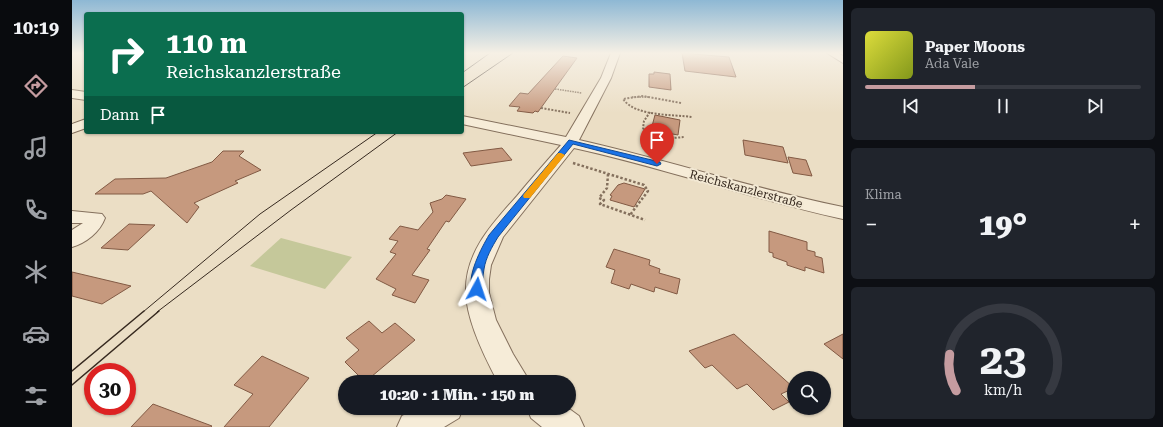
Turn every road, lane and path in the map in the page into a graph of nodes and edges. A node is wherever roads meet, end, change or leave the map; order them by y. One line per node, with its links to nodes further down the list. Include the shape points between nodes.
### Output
1 (608, 73): 15 (street)
2 (555, 89): 4 (path)
3 (72, 94): 5 (street)
4 (587, 94)
5 (84, 96)
6 (681, 103): 8 (path, via 629,96 623,99 630,106)
7 (541, 108): 9 (path)
8 (650, 112): 10 (path); 14 (path, via 643,127 648,134 662,139)
9 (576, 114)
10 (692, 117)
11 (464, 121): 15 (street, Reichskanzlerstraße)
12 (84, 125): 13 (street)
13 (72, 129)
14 (685, 137)
15 (569, 152): 16 (path); 17 (street, Reichskanzlerstraße, via 644,160 794,203); 22 (street, via 494,235 484,251 478,269 480,313)
16 (608, 174): 18 (path, via 607,188 599,198 604,200 600,204); 18 (path, via 644,186 648,190)
17 (843, 213)
18 (630, 215): 20 (path)
19 (72, 217): 21 (street, via 95,218 92,226)
20 (645, 220)
21 (72, 240)
22 (505, 375)
23 (435, 415): 25 (street)
24 (552, 415): 26 (street)
25 (413, 427)
26 (568, 427)

